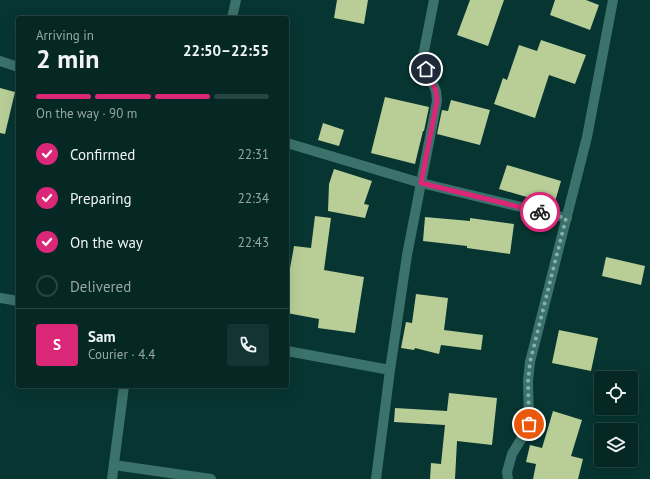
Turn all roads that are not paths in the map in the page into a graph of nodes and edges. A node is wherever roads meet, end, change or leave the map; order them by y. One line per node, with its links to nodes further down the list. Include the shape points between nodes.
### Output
1 (236, 0): 4 (street)
2 (434, 0): 8 (street, via 423,56 436,91 437,101)
3 (613, 0): 9 (street, via 587,137)
4 (232, 16)
5 (0, 62): 6 (street)
6 (16, 66)
7 (289, 144): 8 (street)
8 (421, 183): 9 (street); 13 (street, via 407,255)
9 (566, 218): 19 (street, via 530,362 529,424 512,454 507,472)
10 (0, 298): 11 (street)
11 (16, 301)
12 (289, 351): 13 (street)
13 (390, 370): 18 (street)
14 (124, 388): 15 (street)
15 (114, 465): 16 (street); 17 (street)
16 (112, 479)
17 (210, 479)
18 (376, 479)
19 (508, 479)

